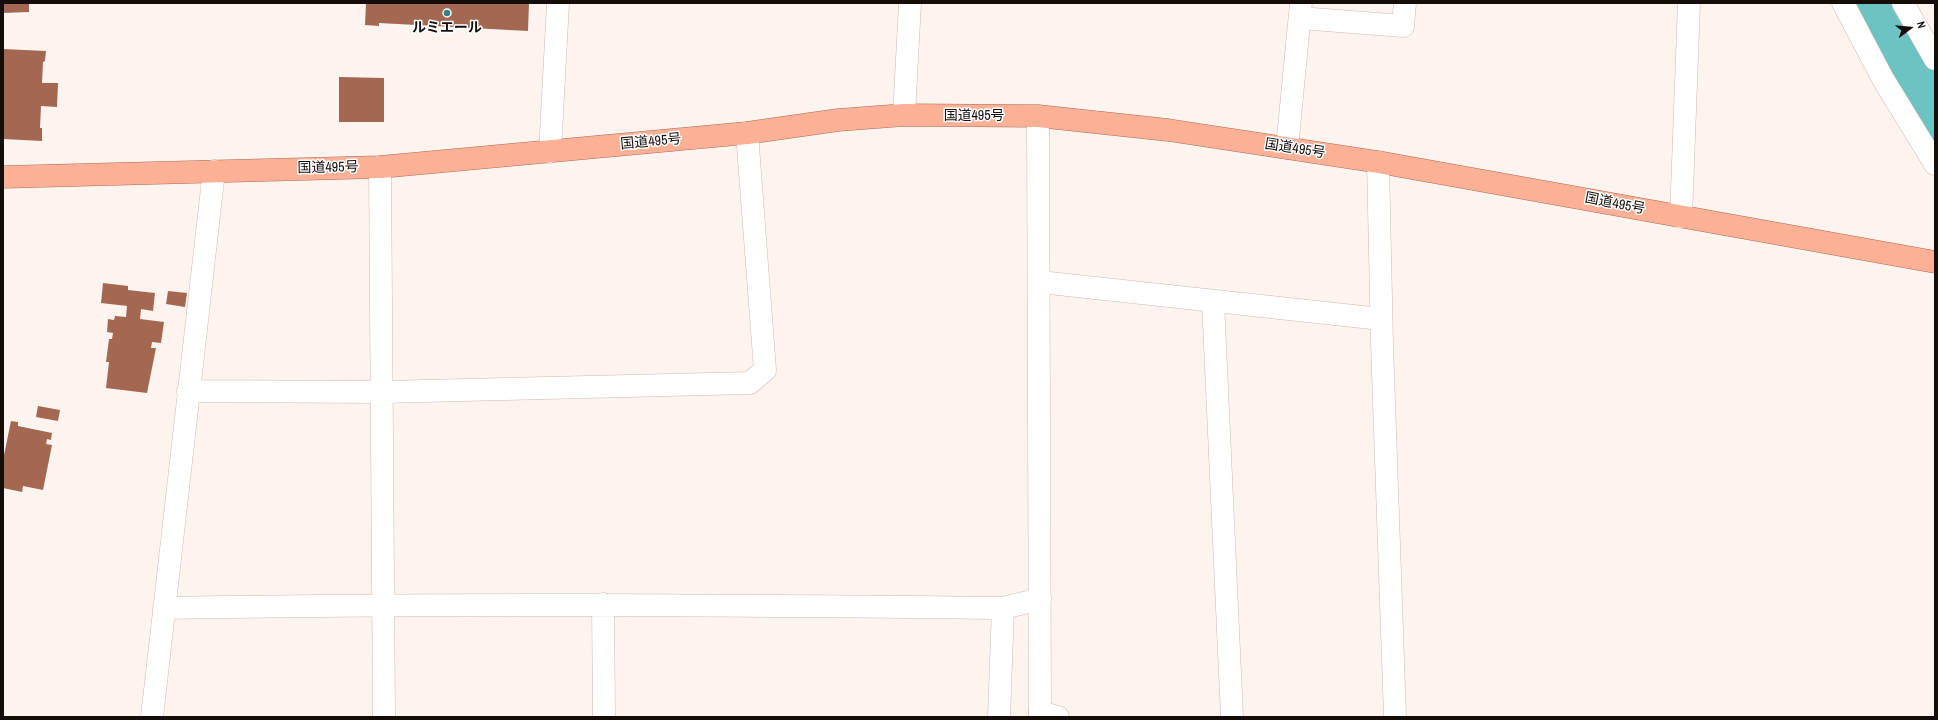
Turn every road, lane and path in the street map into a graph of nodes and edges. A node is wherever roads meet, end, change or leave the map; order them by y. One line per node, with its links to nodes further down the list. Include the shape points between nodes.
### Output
1 (558, 3): 13 (street)
2 (910, 3): 9 (street)
3 (1405, 3): 7 (street, via 1403,26)
4 (1689, 3): 19 (street)
5 (1843, 3): 15 (street, via 1882,79)
6 (1903, 3): 8 (street)
7 (1301, 11): 12 (street)
8 (1935, 59)
9 (904, 115): 10 (highway, 国道495号); 11 (highway, 国道495号, via 838,120)
10 (1038, 116): 12 (highway, 国道495号, via 1168,130); 21 (street)
11 (747, 133): 13 (highway, 国道495号); 25 (street, via 764,370 750,383)
12 (1287, 148): 14 (highway, 国道495号)
13 (550, 152): 16 (highway, 国道495号)
14 (1378, 162): 19 (highway, 国道495号); 23 (street)
15 (1935, 164)
16 (380, 167): 17 (highway, 国道495号); 25 (street)
17 (214, 171): 18 (highway, 国道495号); 24 (street)
18 (3, 177)
19 (1681, 217): 20 (highway, 国道495号)
20 (1935, 262)
21 (1040, 282): 22 (street); 26 (street)
22 (1214, 301): 23 (street); 36 (street)
23 (1381, 319): 37 (street)
24 (188, 391): 25 (street); 29 (street)
25 (383, 392): 27 (street)
26 (1040, 599): 30 (street); 31 (street)
27 (384, 604): 28 (street); 29 (street); 33 (street)
28 (603, 604): 30 (street); 34 (street)
29 (164, 608): 32 (street)
30 (1003, 608): 35 (street)
31 (1046, 715)
32 (152, 717)
33 (384, 717)
34 (604, 717)
35 (999, 717)
36 (1232, 717)
37 (1395, 717)

